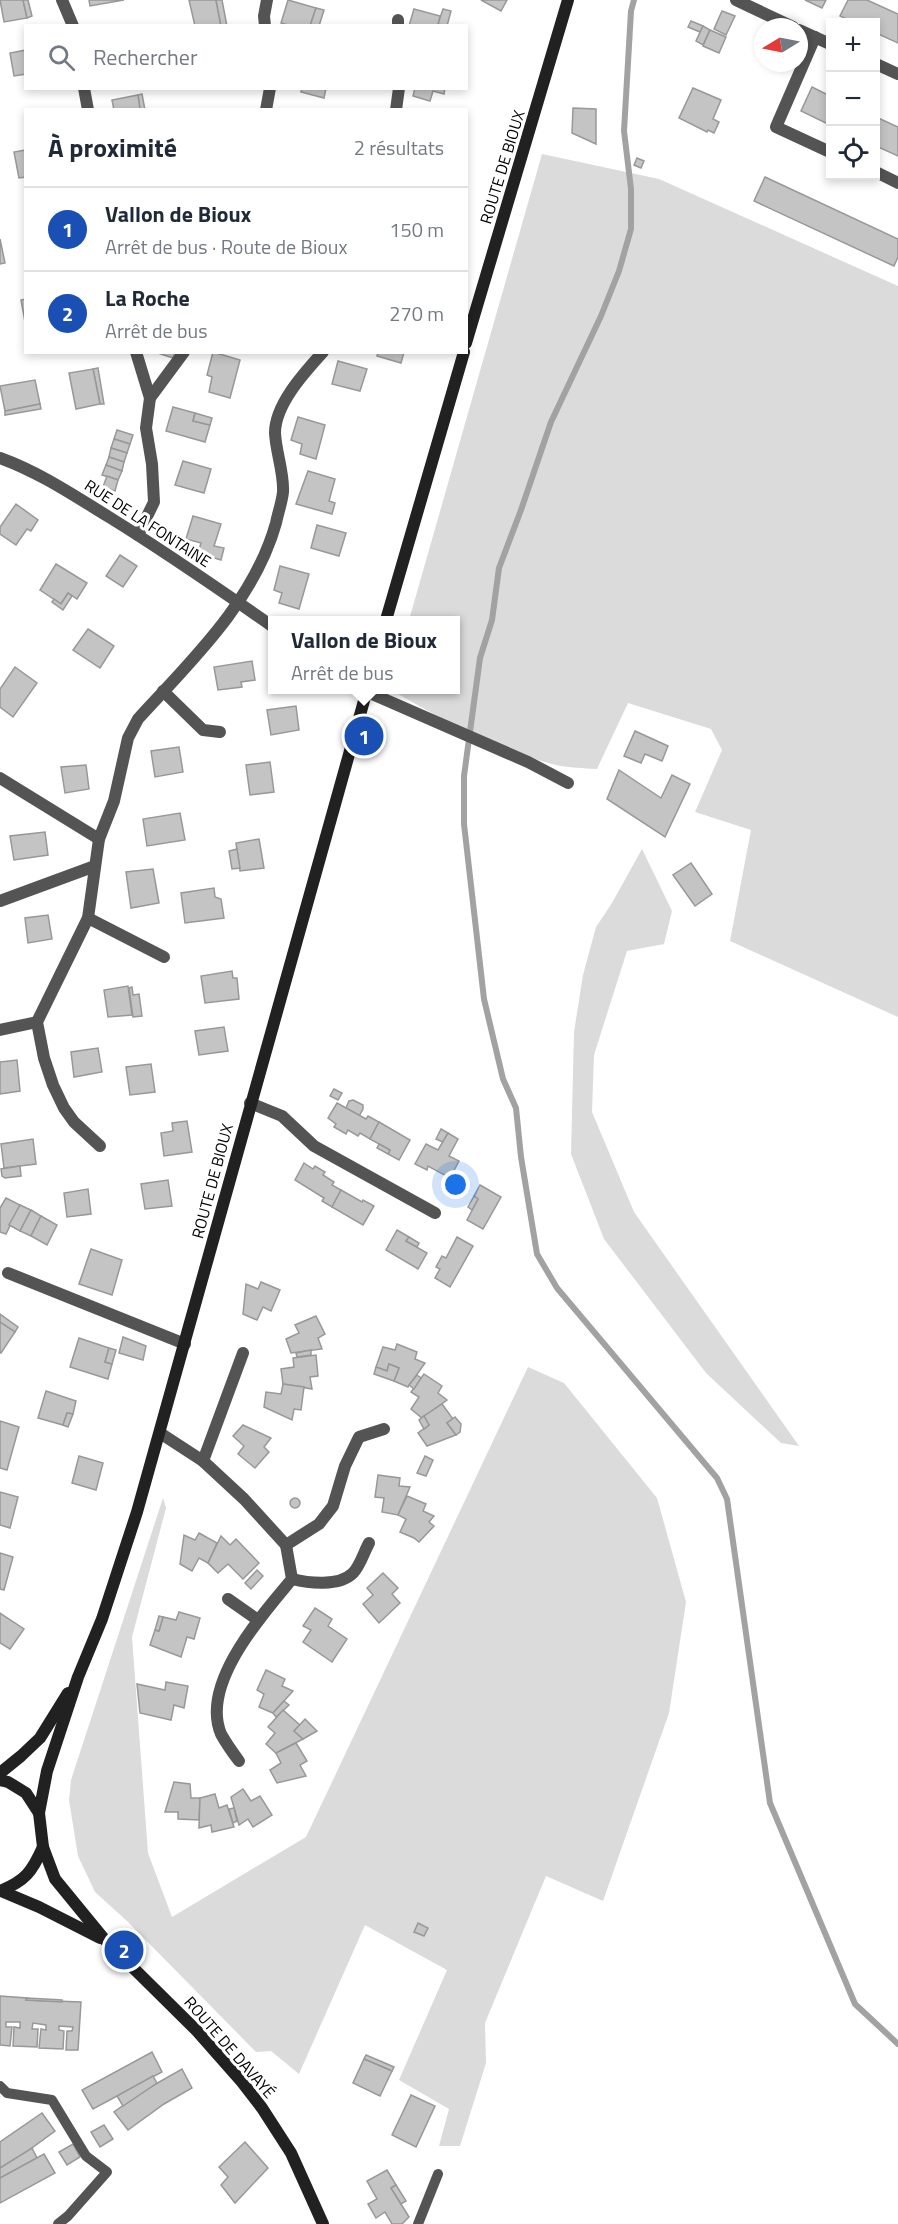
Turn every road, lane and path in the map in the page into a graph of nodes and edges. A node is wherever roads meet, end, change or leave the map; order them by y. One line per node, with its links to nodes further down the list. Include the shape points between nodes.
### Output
1 (62, 0): 6 (street)
2 (267, 0): 7 (street)
3 (568, 0): 22 (main road, ROUTE DE BIOUX)
4 (736, 0): 5 (street)
5 (774, 18)
6 (72, 24)
7 (266, 24)
8 (808, 34): 9 (street)
9 (815, 38): 10 (street); 19 (street, via 776,127)
10 (826, 42)
11 (880, 66): 12 (street)
12 (898, 74)
13 (84, 90): 16 (street)
14 (270, 90): 17 (street)
15 (399, 90): 18 (street)
16 (88, 108)
17 (266, 108)
18 (396, 108)
19 (826, 150)
20 (880, 174): 21 (street)
21 (898, 183)
22 (468, 336)
23 (137, 354): 27 (street)
24 (183, 354): 27 (street)
25 (321, 354): 30 (street, via 297,381 281,411 275,430 283,492 275,525)
26 (463, 354): 31 (main road)
27 (150, 398): 29 (street, via 146,428 154,502)
28 (0, 458): 29 (street, RUE DE LA FONTAINE, via 58,485)
29 (138, 535): 30 (street, RUE DE LA FONTAINE)
30 (239, 602): 32 (street, RUE DE LA FONTAINE); 33 (street)
31 (387, 616)
32 (268, 622)
33 (163, 691): 36 (street, via 203,730); 39 (street, via 138,719 128,738 114,801)
34 (365, 694): 46 (main road, ROUTE DE BIOUX)
35 (375, 694): 38 (street)
36 (220, 732)
37 (0, 778): 39 (street)
38 (568, 783)
39 (99, 839): 40 (street)
40 (95, 866): 41 (street); 42 (street)
41 (0, 901)
42 (88, 918): 43 (street); 44 (street)
43 (164, 957)
44 (37, 1022): 45 (street); 47 (street, via 44,1058 64,1108)
45 (0, 1030)
46 (250, 1103): 48 (street, via 282,1116 314,1146); 50 (main road, ROUTE DE BIOUX)
47 (100, 1146)
48 (435, 1213)
49 (8, 1273): 50 (street)
50 (185, 1344): 53 (main road, ROUTE DE BIOUX)
51 (243, 1353): 54 (street)
52 (384, 1429): 56 (street, via 359,1437 333,1506 319,1524)
53 (160, 1433): 54 (street); 60 (main road, ROUTE DE BIOUX, via 102,1618)
54 (202, 1461): 56 (street, via 244,1499)
55 (369, 1543): 57 (street, via 352,1574 331,1583)
56 (285, 1545): 57 (street)
57 (291, 1579): 59 (street)
58 (228, 1599): 59 (street)
59 (258, 1620): 61 (street, via 222,1680 217,1703 221,1733)
60 (78, 1677): 62 (main road, ROUTE DE BIOUX, via 40,1738); 64 (main road, ROUTE DE BIOUX, via 47,1771)
61 (239, 1761)
62 (0, 1773)
63 (0, 1780): 64 (main road, via 26,1793)
64 (39, 1813): 65 (main road)
65 (43, 1847): 66 (main road, via 34,1868 21,1881); 67 (main road, via 55,1879)
66 (0, 1891): 67 (main road)
67 (105, 1940): 71 (main road, ROUTE DE DAVAYÉ, via 197,2031 242,2082 291,2153)
68 (0, 2086): 70 (lane, via 6,2093 52,2100 86,2156 107,2172)
69 (438, 2174): 72 (lane)
70 (58, 2224)
71 (323, 2224)
72 (418, 2224)

